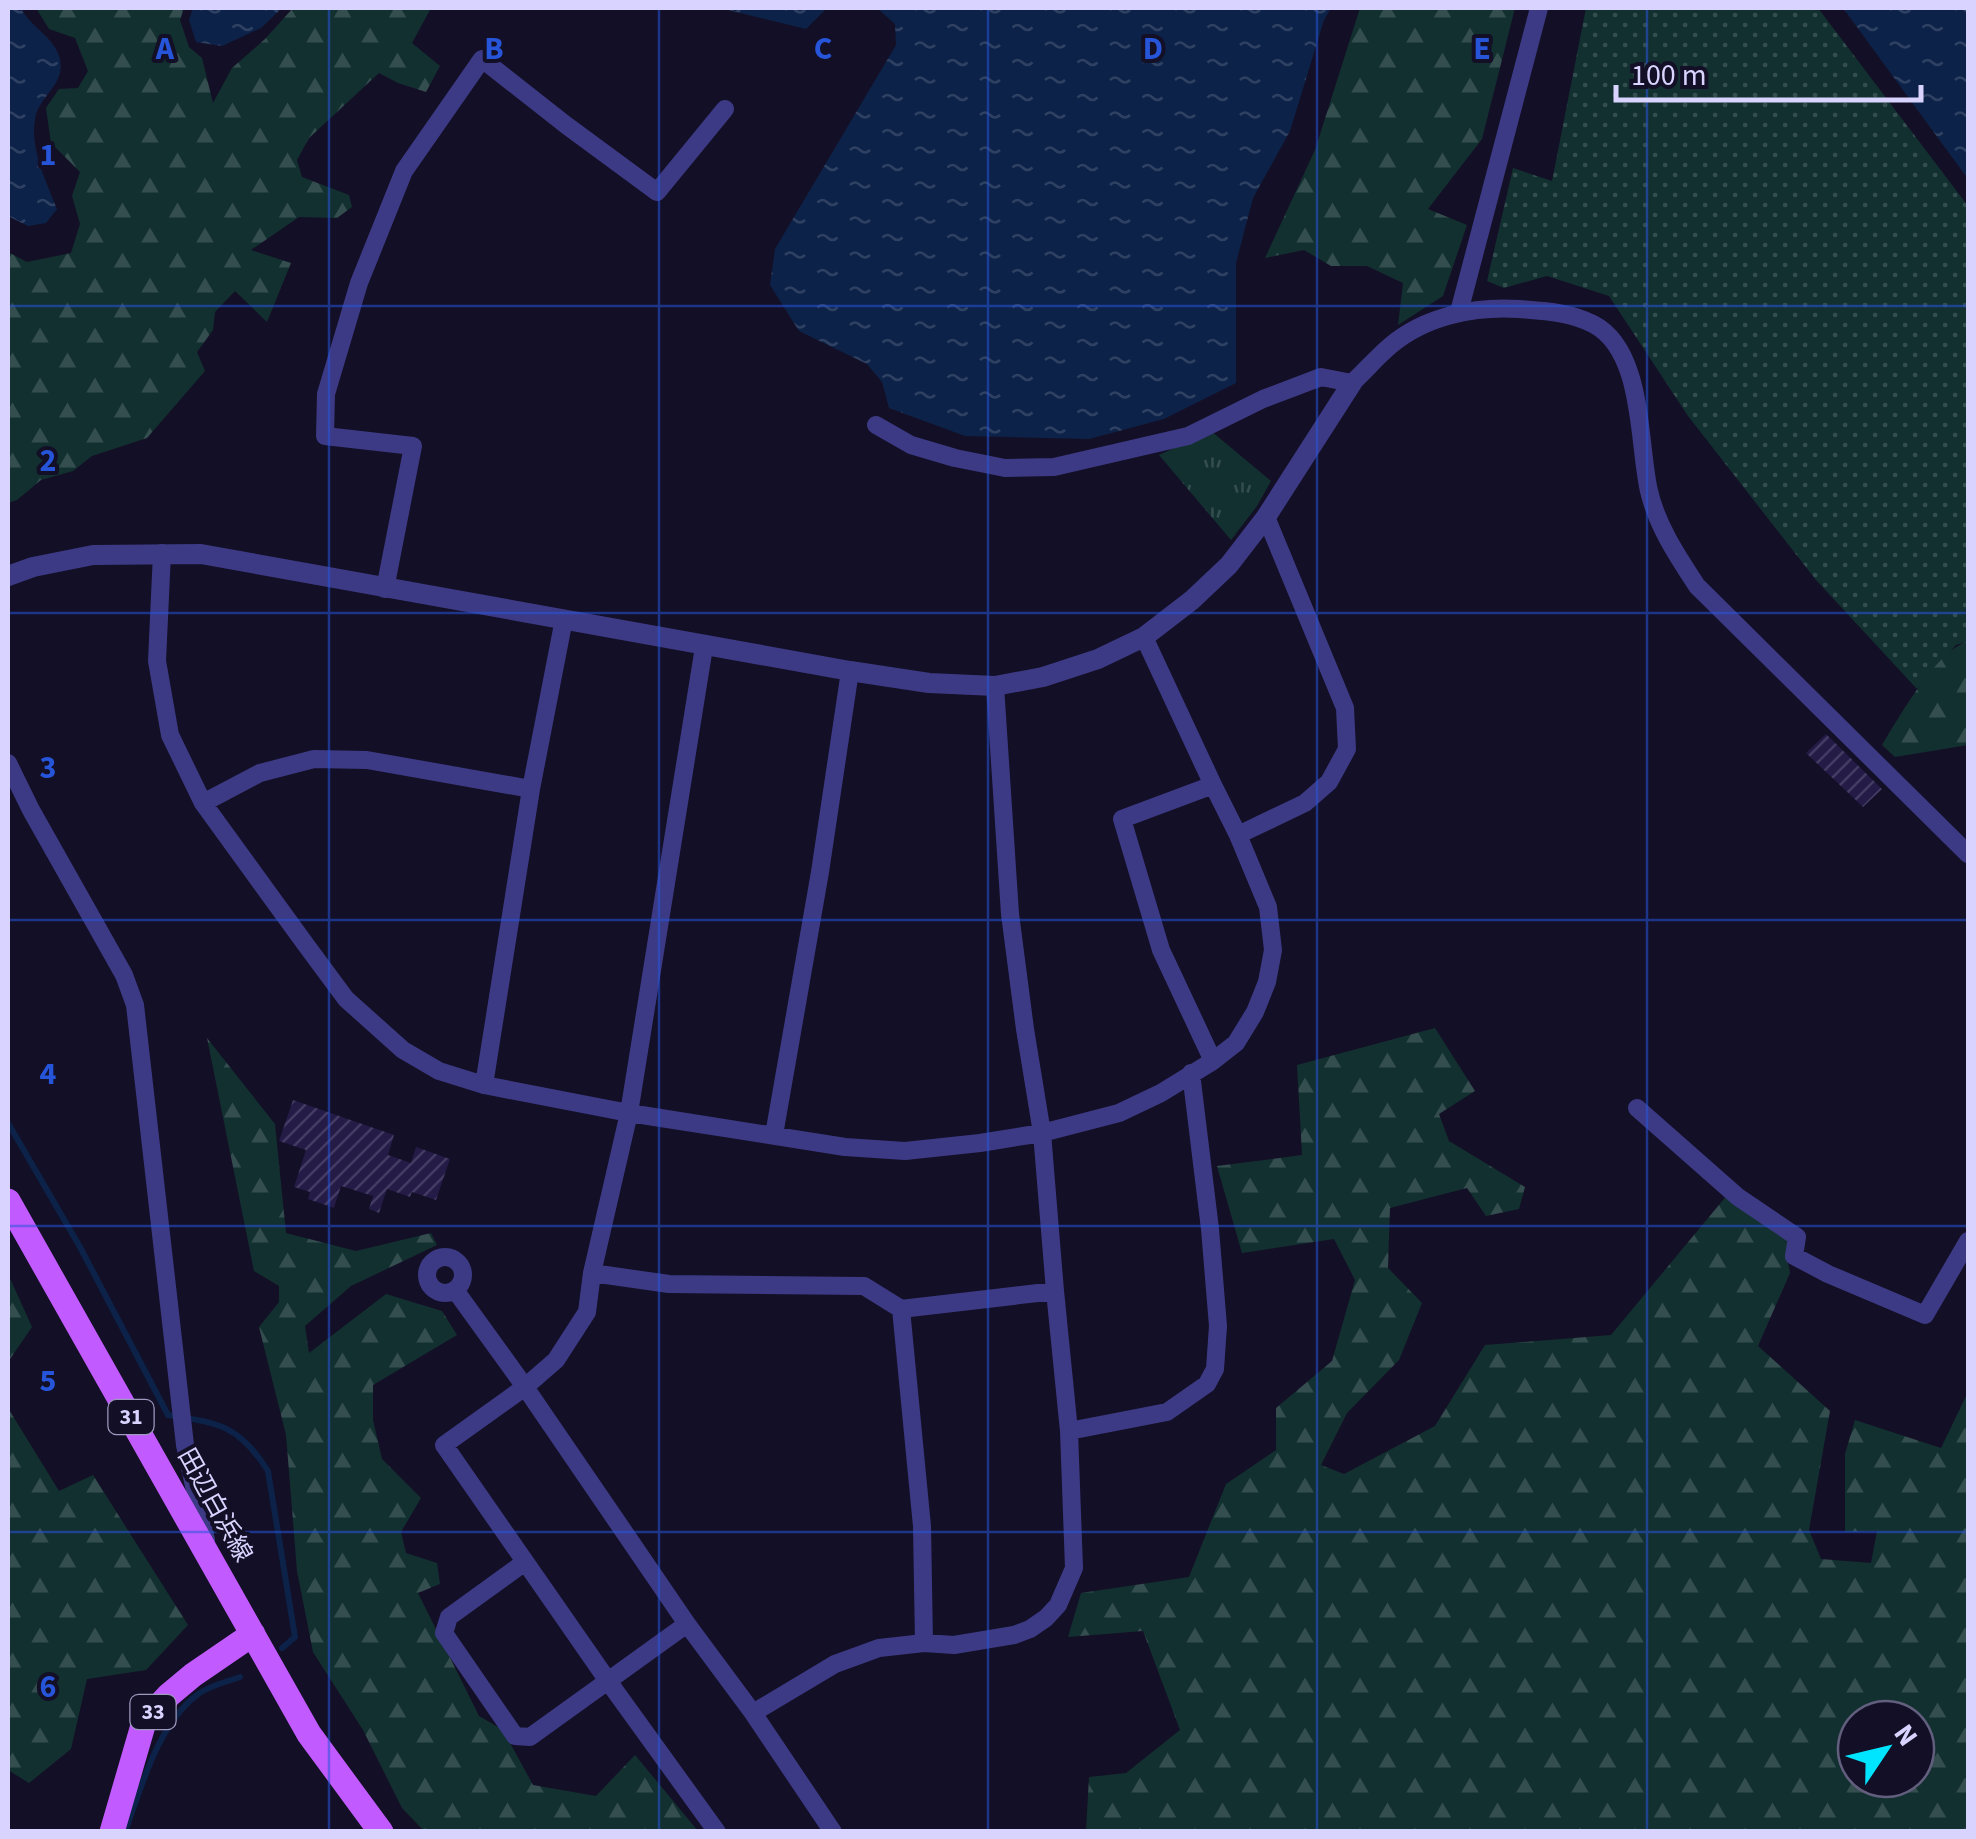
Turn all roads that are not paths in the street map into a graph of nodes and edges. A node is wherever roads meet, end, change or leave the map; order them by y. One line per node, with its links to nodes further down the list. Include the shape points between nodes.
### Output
1 (1539, 8): 3 (street)
2 (724, 109): 9 (street, via 657,192 482,59 404,171 359,283 326,394 324,436 413,446)
3 (1458, 312): 4 (street, via 1411,331); 20 (street, via 1560,312 1596,325 1614,343 1636,401 1650,496 1697,586)
4 (1352, 383): 5 (street, via 1322,378 1188,436 1054,467 1005,468 955,458); 6 (street)
5 (876, 425)
6 (1266, 517): 11 (street, via 1228,565); 19 (street, via 1345,708 1347,749 1329,782 1306,802)
7 (162, 553): 8 (street, via 94,554); 9 (street, via 201,554); 18 (street, via 157,661 170,735)
8 (8, 576)
9 (385, 589): 10 (street)
10 (564, 620): 12 (street); 17 (street)
11 (1144, 637): 14 (street, via 1098,659); 16 (street)
12 (704, 647): 13 (street); 25 (street)
13 (850, 672): 14 (street); 27 (street)
14 (995, 686): 26 (street, via 1010,914)
15 (8, 763): 36 (street, via 135,1005 185,1445)
16 (1213, 786): 19 (street); 21 (street, via 1122,819 1161,950)
17 (531, 788): 18 (street, via 367,760 314,759 260,774); 23 (street)
18 (204, 803): 23 (street, via 346,998 403,1050)
19 (1238, 835): 21 (street, via 1268,906 1273,950 1255,1012 1236,1043)
20 (1968, 854)
21 (1213, 1061): 22 (street)
22 (1191, 1073): 26 (street, via 1119,1113); 35 (street, via 1218,1326 1215,1369 1207,1384 1166,1412)
23 (484, 1085): 25 (street)
24 (1636, 1108): 29 (street, via 1738,1197 1797,1237 1794,1256 1926,1315)
25 (629, 1113): 27 (street); 30 (street)
26 (1042, 1133): 27 (street, via 904,1151); 32 (street)
27 (774, 1135)
28 (8, 1200): 36 (main road, 田辺白浜線 / 31)
29 (1968, 1242)
30 (592, 1273): 33 (street, via 670,1284 864,1286); 34 (street, via 586,1312 556,1360)
31 (454, 1290): 34 (street)
32 (1054, 1290): 33 (street); 35 (street)
33 (901, 1309): 40 (street, via 922,1526)
34 (525, 1387): 37 (street, via 444,1445); 38 (street)
35 (1069, 1430): 40 (street, via 1074,1568 1058,1605 1014,1635)
36 (209, 1555): 39 (main road, 田辺白浜線 / 31)
37 (525, 1562): 41 (street); 41 (street, via 448,1617 444,1633 514,1736 530,1737)
38 (686, 1624): 41 (street); 42 (street)
39 (254, 1634): 43 (main road, 33, via 168,1695 144,1722); 44 (main road, 田辺白浜線 / 31, via 309,1734)
40 (924, 1643): 42 (street, via 880,1648 834,1664)
41 (608, 1681): 45 (street)
42 (753, 1714): 46 (street)
43 (112, 1832)
44 (382, 1832)
45 (717, 1832)
46 (833, 1832)

